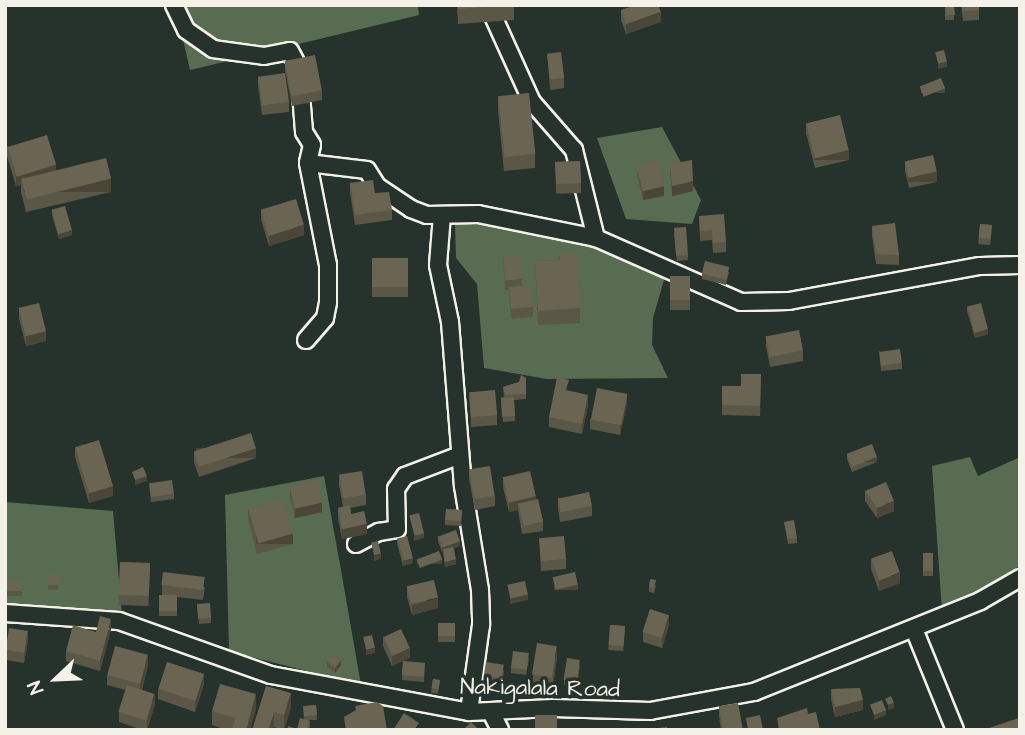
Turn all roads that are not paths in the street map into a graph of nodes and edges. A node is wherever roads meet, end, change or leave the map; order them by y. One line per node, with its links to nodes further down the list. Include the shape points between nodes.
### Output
1 (174, 5): 3 (street, via 186,30 213,49 264,56 290,51 299,68 304,132 312,145)
2 (488, 5): 5 (street, via 532,103 574,150)
3 (308, 163): 4 (street, via 367,170 377,186 411,209); 7 (street, via 328,265 328,302 325,318)
4 (442, 215): 5 (street, via 478,214); 8 (street, via 438,265 450,322)
5 (596, 238): 6 (street, via 741,302 789,301 980,267)
6 (1020, 265)
7 (306, 340)
8 (460, 455): 9 (street, via 405,476 396,489 397,530 379,532); 13 (street, via 480,590 481,625)
9 (356, 544)
10 (1020, 578): 12 (street, Nakigalala Road)
11 (5, 613): 13 (street, Nakigalala Road, via 119,621 271,676)
12 (914, 629): 14 (street, Nakigalala Road, via 733,698 650,711 553,708); 16 (street)
13 (469, 712): 14 (street, Nakigalala Road)
14 (492, 714): 15 (street)
15 (500, 730)
16 (955, 730)

